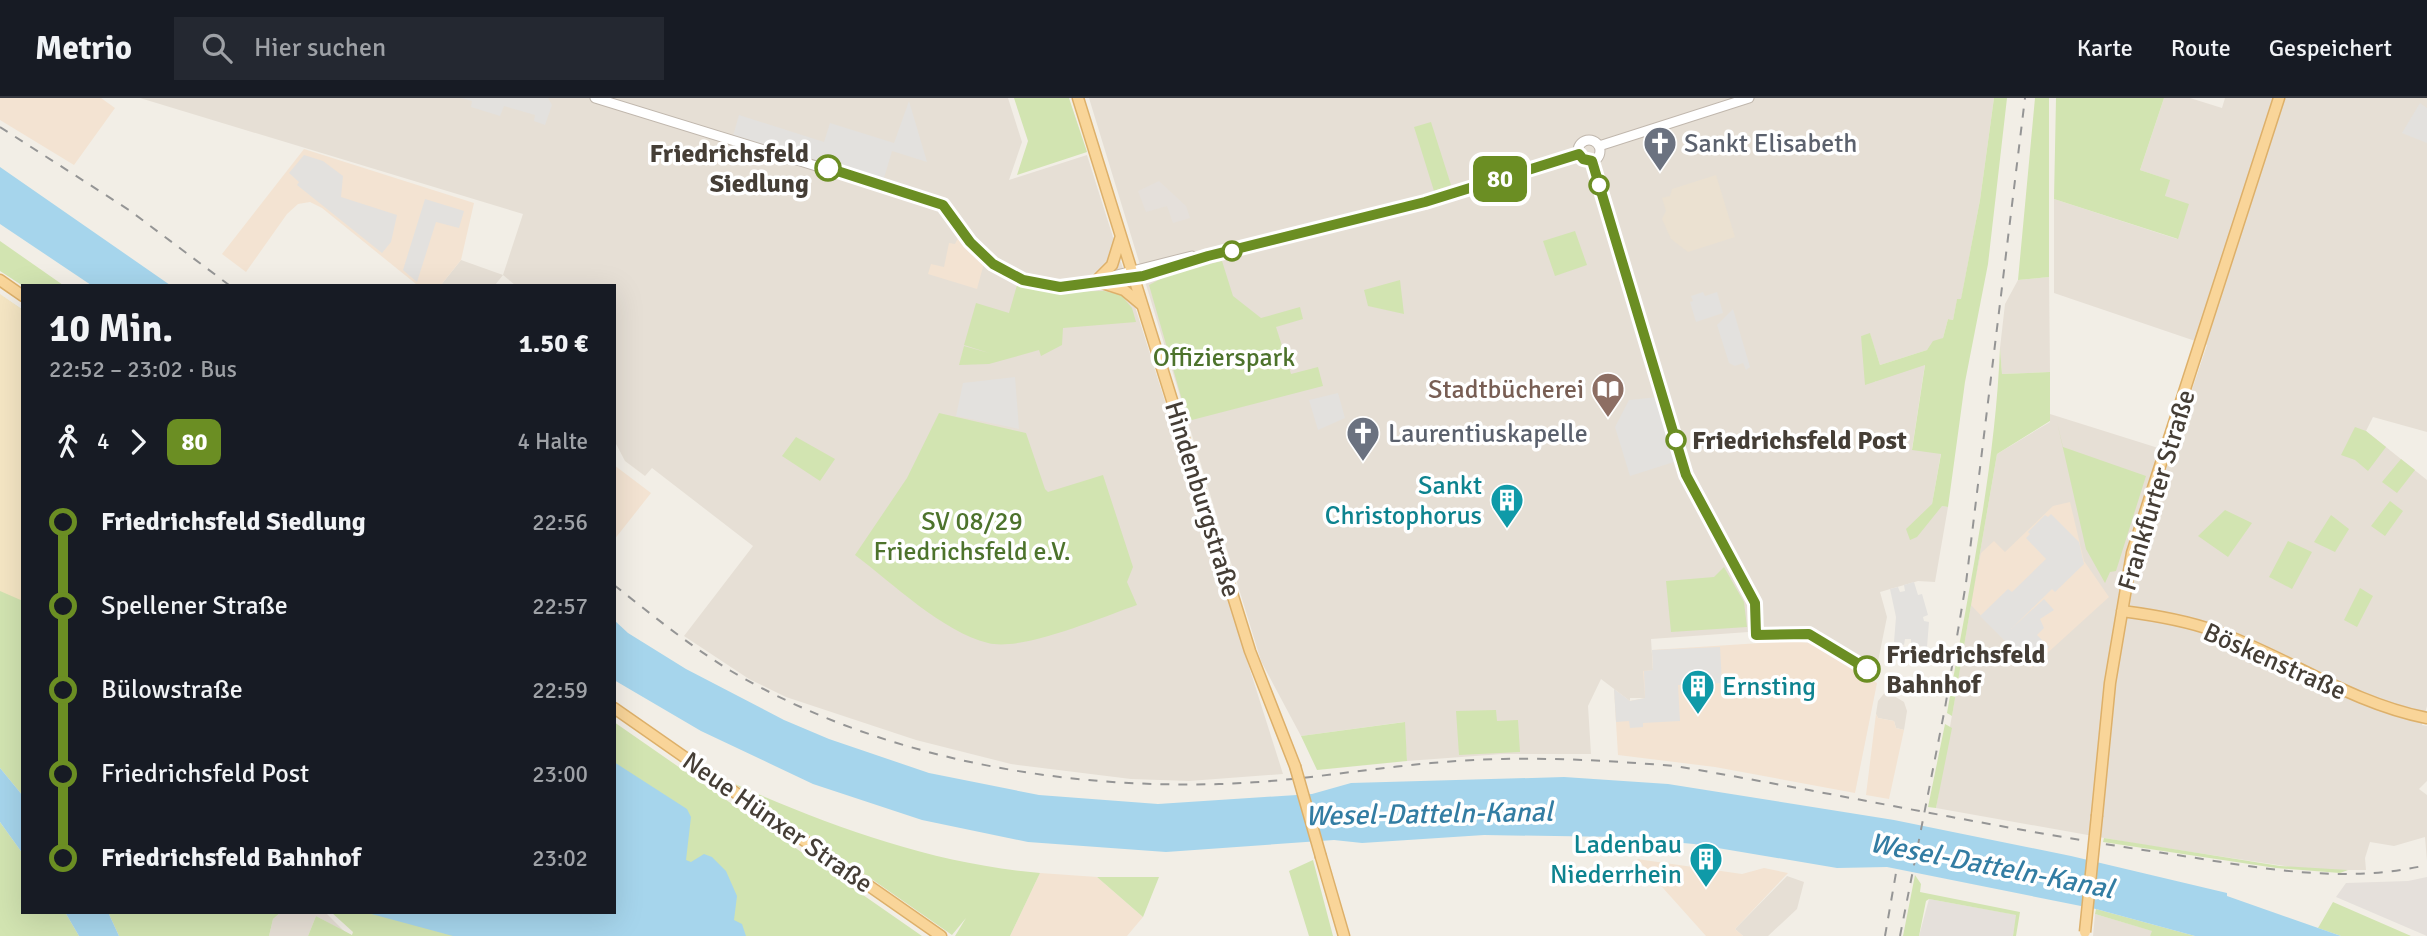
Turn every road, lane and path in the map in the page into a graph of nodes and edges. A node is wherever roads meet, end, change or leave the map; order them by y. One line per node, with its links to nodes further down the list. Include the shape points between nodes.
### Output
1 (595, 98): 10 (street, via 943,205 970,242 1003,271 1046,286)
2 (1078, 98): 7 (main road, Hindenburgstraße)
3 (1749, 98): 5 (street)
4 (2279, 98): 13 (main road, Frankfurter Straße, via 2139,528)
5 (1599, 146): 6 (street, via 1584,141); 6 (street, via 1599,155 1592,161)
6 (1579, 154): 8 (street, via 1425,202)
7 (1121, 236): 8 (main road, Hindenburgstraße); 10 (main road, via 1112,265)
8 (1133, 273): 10 (street, via 1110,283); 12 (main road, Hindenburgstraße)
9 (0, 280): 11 (main road)
10 (1096, 281): 12 (main road, via 1124,290)
11 (21, 295)
12 (1143, 306): 18 (main road, Hindenburgstraße, bridge, via 1250,651 1295,766)
13 (2122, 611): 15 (main road, Böskenstraße, via 2215,630 2356,697); 16 (main road, Frankfurter Straße, bridge, via 2110,683)
14 (616, 709): 17 (main road, Neue Hünxer Straße)
15 (2427, 718)
16 (2085, 934)
17 (941, 936)
18 (1344, 936)

